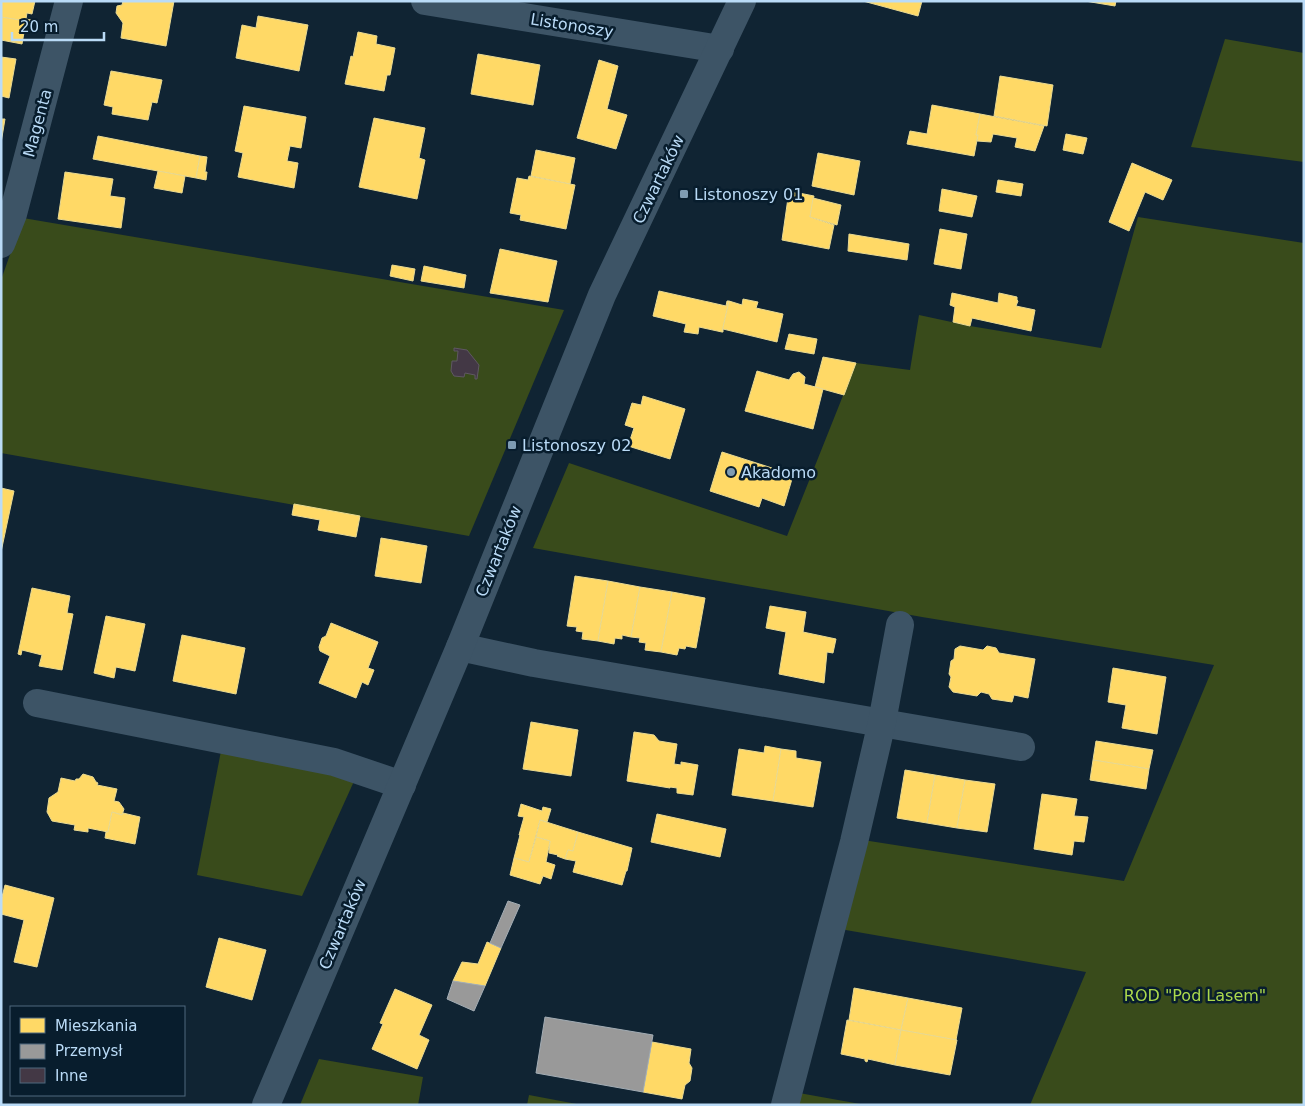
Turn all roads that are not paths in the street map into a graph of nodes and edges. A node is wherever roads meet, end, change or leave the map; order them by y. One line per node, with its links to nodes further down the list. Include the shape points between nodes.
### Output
1 (69, 1): 5 (street, Magenta, via 13,214)
2 (425, 1): 4 (street, Listonoszy)
3 (742, 1): 4 (street, Czwartaków)
4 (720, 49): 7 (street, Czwartaków, via 602,295)
5 (1, 244)
6 (900, 625): 9 (street)
7 (460, 647): 9 (street, via 534,663); 11 (street, Czwartaków)
8 (37, 703): 11 (street, via 334,762)
9 (882, 722): 10 (street); 13 (street)
10 (1021, 747)
11 (402, 785): 12 (street, Czwartaków)
12 (266, 1105)
13 (785, 1105)

